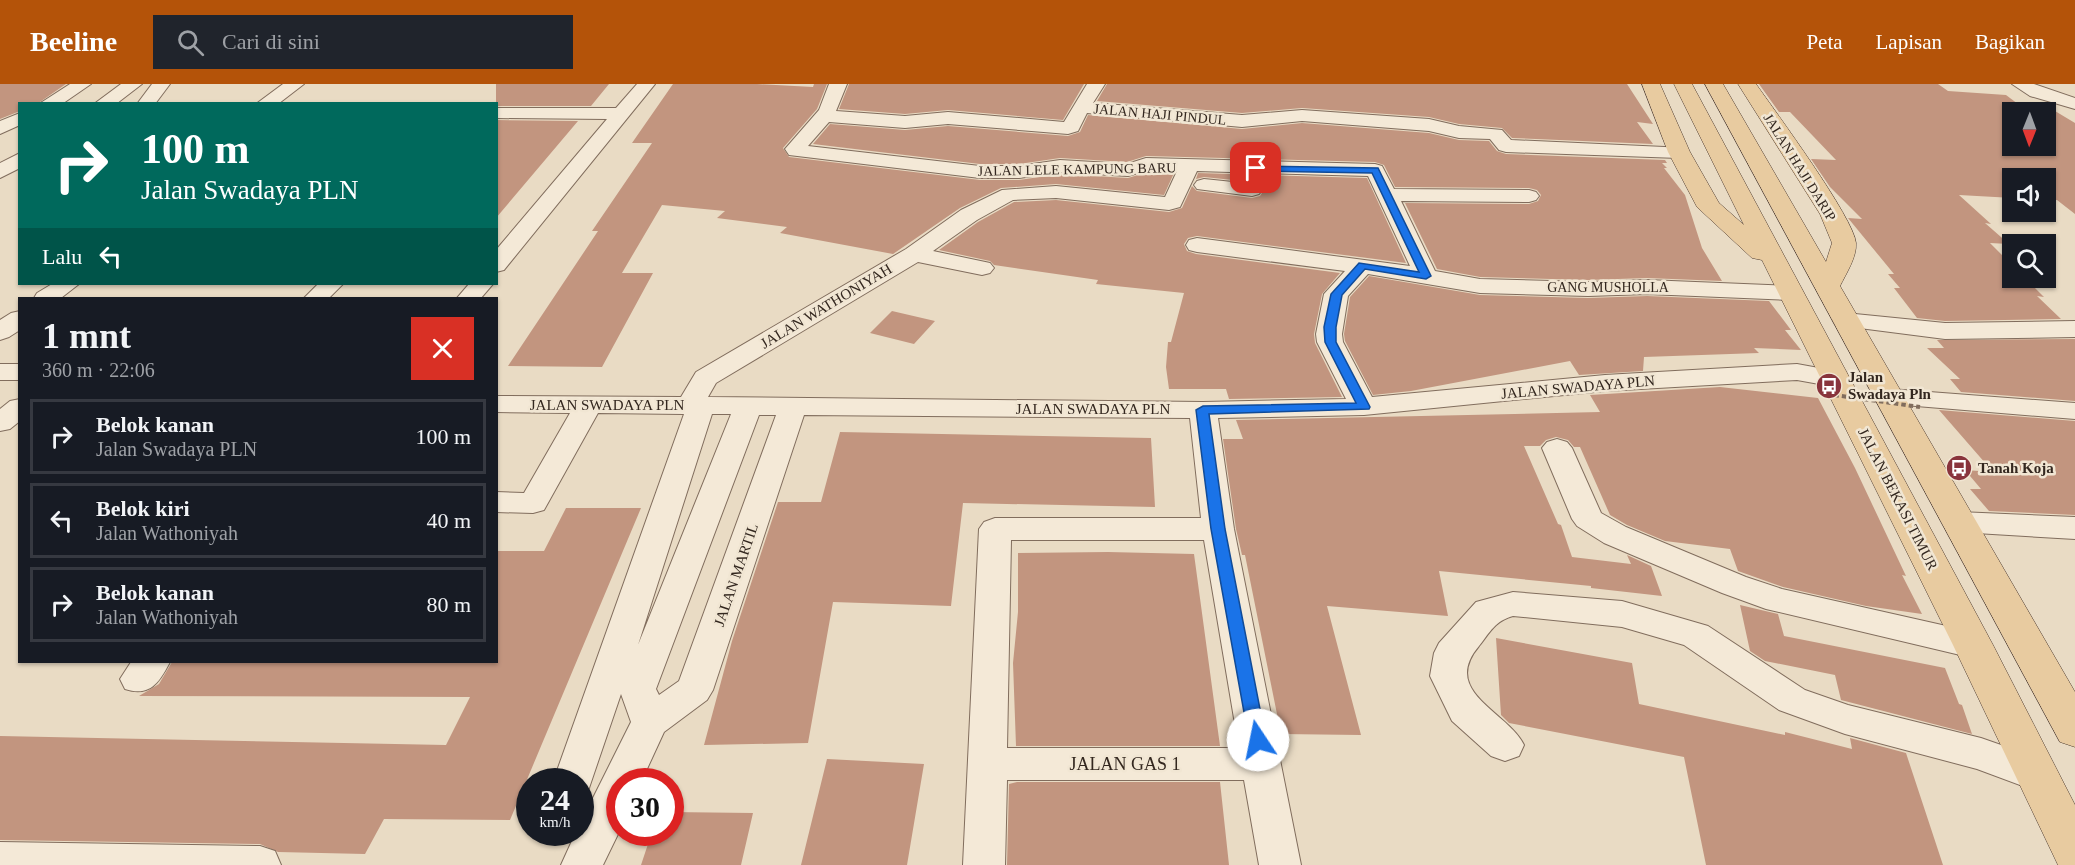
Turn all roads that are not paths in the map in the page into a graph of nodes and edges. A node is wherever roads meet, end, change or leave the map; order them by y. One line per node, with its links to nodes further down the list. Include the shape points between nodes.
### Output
1 (82, 84): 13 (street)
2 (133, 84): 14 (street)
3 (161, 84): 15 (street)
4 (295, 84): 16 (street)
5 (646, 84): 20 (street)
6 (838, 84): 21 (street, JALAN LELE KAMPUNG BARU, via 835,99)
7 (1096, 84): 18 (street)
8 (1651, 84): 24 (main road)
9 (1683, 84): 37 (main road, JALAN BEKASI TIMUR)
10 (1714, 84): 41 (main road)
11 (1747, 84): 41 (main road, JALAN HAJI DARIP, via 1832,214 1844,243)
12 (2021, 84): 17 (street)
13 (51, 102)
14 (106, 102)
15 (148, 102)
16 (268, 102)
17 (2075, 104)
18 (1081, 107): 21 (street, JALAN HAJI PINDUL, via 1071,128 948,118 905,122); 24 (street, JALAN HAJI PINDUL, via 1242,121 1302,115 1496,134 1506,146)
19 (498, 113): 20 (street)
20 (621, 114): 33 (street)
21 (823, 116): 27 (street, JALAN LELE KAMPUNG BARU, via 796,151 976,171 1019,172 1057,158 1128,170 1146,164)
22 (18, 119): 23 (street)
23 (0, 128)
24 (1679, 152): 37 (main road, via 1709,207)
25 (18, 160): 26 (street)
26 (0, 172)
27 (1186, 174): 28 (street); 29 (street, via 1375,170); 32 (street, JALAN WATHONIYAH, via 1169,204 1056,192 1009,194 969,215)
28 (1252, 190)
29 (1388, 195): 30 (street); 36 (street)
30 (1528, 196)
31 (1197, 245): 34 (street)
32 (915, 254): 35 (street); 57 (street, JALAN WATHONIYAH, via 705,378)
33 (498, 263)
34 (1363, 266): 36 (street); 60 (street, via 1336,294 1329,334)
35 (982, 268)
36 (1426, 276): 37 (street, GANG MUSHOLLA, via 1480,286 1588,289)
37 (1783, 280): 51 (main road, JALAN BEKASI TIMUR)
38 (66, 285): 42 (street)
39 (330, 285): 43 (street)
40 (480, 285): 44 (street)
41 (1827, 286): 46 (main road)
42 (48, 297)
43 (317, 297)
44 (470, 297)
45 (18, 319): 48 (street)
46 (1845, 320): 47 (street, via 1959,331); 54 (main road)
47 (2075, 329)
48 (0, 332)
49 (0, 372): 50 (street)
50 (18, 372)
51 (1821, 375): 60 (street, JALAN SWADAYA PLN, via 1605,383); 70 (main road, JALAN BEKASI TIMUR)
52 (0, 400): 53 (street)
53 (18, 400)
54 (1905, 402): 63 (street); 67 (main road)
55 (498, 404): 56 (street, JALAN SWADAYA PLN)
56 (589, 405): 57 (street, JALAN SWADAYA PLN); 66 (street, via 533,503)
57 (696, 406): 58 (street, JALAN SWADAYA PLN); 76 (street, JALAN WATHONIYAH)
58 (747, 406): 59 (street, JALAN SWADAYA PLN); 71 (street, via 638,689)
59 (793, 407): 62 (street, JALAN SWADAYA PLN); 71 (street, JALAN MARTIL, via 694,690)
60 (1364, 407): 62 (street, JALAN SWADAYA PLN)
61 (18, 409): 64 (street)
62 (1203, 410): 69 (street)
63 (2075, 411)
64 (0, 423)
65 (1557, 448): 70 (street, via 1588,519 1615,535 1778,600)
66 (498, 502)
67 (1959, 522): 68 (street); 72 (main road)
68 (2075, 528)
69 (1218, 529): 74 (street, via 995,529); 75 (street)
70 (1973, 645): 78 (main road, JALAN BEKASI TIMUR)
71 (650, 722): 77 (street, JALAN MARTIL)
72 (2075, 730)
73 (1505, 745): 78 (street, via 1465,710 1448,676 1452,653 1488,611 1513,604 1622,614 1696,635 1791,700 1845,719 1981,754)
74 (989, 764): 75 (street, JALAN GAS 1); 84 (street)
75 (1262, 764): 85 (street)
76 (578, 768)
77 (628, 768)
78 (2036, 774): 80 (main road, JALAN BEKASI TIMUR)
79 (606, 815): 83 (street)
80 (2075, 852)
81 (0, 861): 82 (street)
82 (260, 865)
83 (582, 865)
84 (984, 865)
85 (1280, 865)

